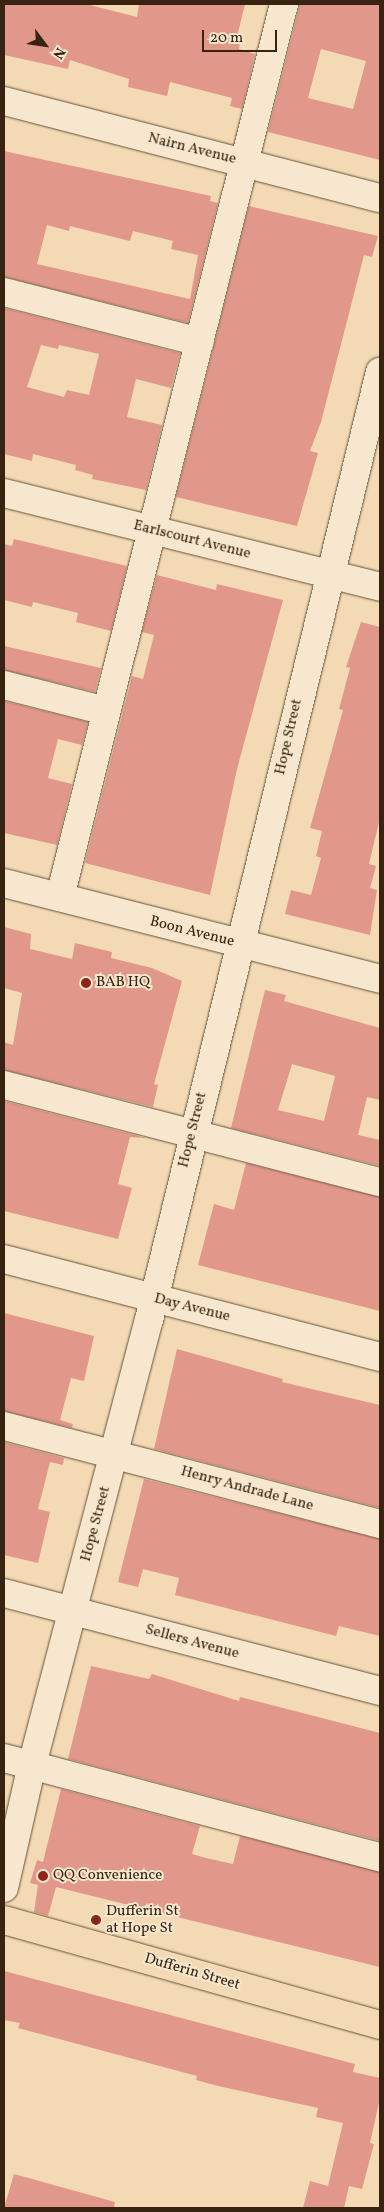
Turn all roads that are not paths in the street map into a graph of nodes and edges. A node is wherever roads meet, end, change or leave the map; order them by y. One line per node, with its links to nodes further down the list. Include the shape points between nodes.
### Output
1 (284, 4): 3 (street)
2 (4, 100): 3 (street, Nairn Avenue)
3 (244, 162): 4 (street, Nairn Avenue); 6 (street)
4 (380, 198)
5 (4, 292): 6 (street)
6 (200, 342): 9 (street)
7 (380, 372): 10 (street, Hope Street)
8 (4, 493): 9 (street, Earlscourt Avenue)
9 (152, 530): 10 (street, Earlscourt Avenue); 13 (street)
10 (329, 573): 11 (street, Earlscourt Avenue); 16 (street, Hope Street)
11 (380, 587)
12 (4, 685): 13 (street)
13 (106, 711): 15 (street)
14 (4, 883): 15 (street, Boon Avenue)
15 (60, 897): 16 (street, Boon Avenue)
16 (240, 944): 17 (street, Boon Avenue); 19 (street, Hope Street)
17 (380, 979)
18 (4, 1085): 19 (street)
19 (192, 1133): 20 (street); 22 (street, Hope Street)
20 (380, 1182)
21 (4, 1259): 22 (street, Day Avenue)
22 (152, 1299): 23 (street, Day Avenue); 25 (street, Hope Street)
23 (380, 1357)
24 (4, 1426): 25 (street, Henry Andrade Lane)
25 (115, 1455): 26 (street, Henry Andrade Lane); 28 (street, Hope Street)
26 (380, 1524)
27 (4, 1593): 28 (street, Sellers Avenue)
28 (73, 1610): 29 (street, Sellers Avenue); 31 (street, Hope Street)
29 (380, 1691)
30 (4, 1758): 31 (street)
31 (32, 1765): 32 (street); 33 (street, Hope Street)
32 (380, 1857)
33 (4, 1888)
34 (4, 1920): 35 (main road, Dufferin Street)
35 (380, 2025)

